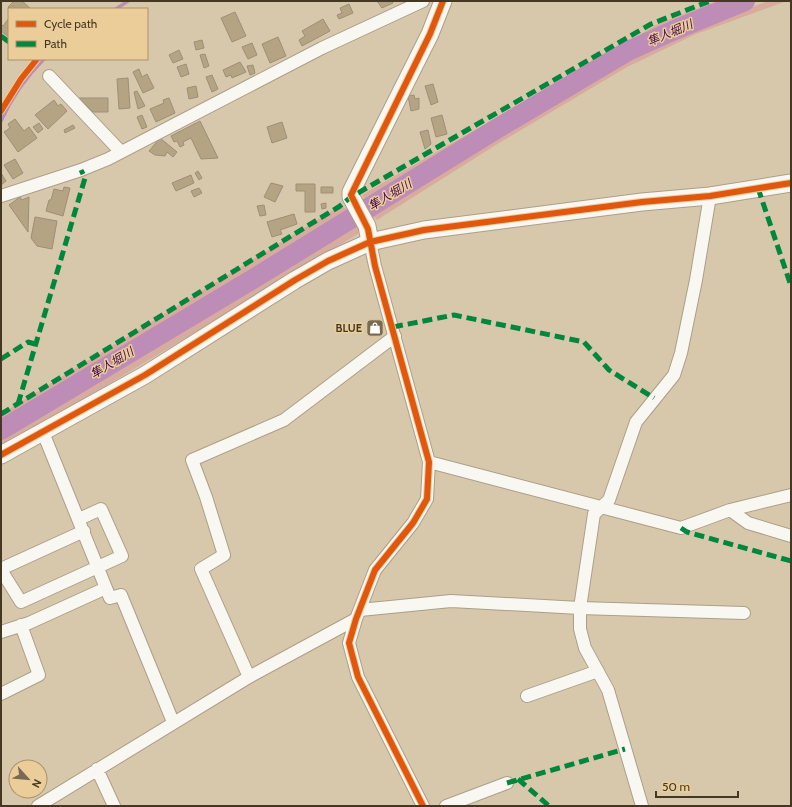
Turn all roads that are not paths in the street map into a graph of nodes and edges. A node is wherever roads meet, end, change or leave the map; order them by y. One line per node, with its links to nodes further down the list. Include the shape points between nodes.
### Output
1 (422, 1): 4 (street, via 322,48)
2 (443, 1): 8 (street, via 430,34 351,192)
3 (50, 76): 4 (street)
4 (121, 152): 6 (street, via 81,170)
5 (791, 183): 7 (street)
6 (1, 196)
7 (710, 196): 8 (street, via 642,202 424,230); 14 (street, via 696,280 674,375 636,422 609,500)
8 (369, 234): 9 (street, via 375,266); 10 (street, via 145,375)
9 (395, 336): 12 (street); 28 (street, via 284,420 192,460 224,555 201,569)
10 (42, 430): 11 (street); 16 (street)
11 (1, 455)
12 (429, 462): 14 (street); 24 (street, via 427,498 413,523 375,570)
13 (791, 494): 15 (street)
14 (602, 508): 15 (street, via 681,528); 22 (street, via 594,514)
15 (730, 510): 18 (street, via 748,523)
16 (79, 519): 17 (street); 19 (street, via 101,509 122,556)
17 (84, 531): 19 (street); 20 (street)
18 (791, 536)
19 (97, 565): 20 (street, via 21,602); 21 (street)
20 (1, 570)
21 (106, 588): 25 (street); 31 (street, via 110,598 121,595)
22 (580, 608): 23 (street); 24 (street, via 451,601); 27 (street, via 580,629 585,648)
23 (744, 613)
24 (358, 615): 28 (street); 36 (street, via 349,643 358,677)
25 (21, 625): 26 (street); 29 (street, via 39,675)
26 (1, 632)
27 (598, 671): 30 (street); 38 (street, via 608,690)
28 (249, 677): 31 (street)
29 (1, 694)
30 (528, 696)
31 (173, 722): 32 (street)
32 (97, 769): 34 (street); 35 (street)
33 (507, 783): 37 (street)
34 (38, 806)
35 (114, 806)
36 (423, 806)
37 (446, 806)
38 (642, 806)

